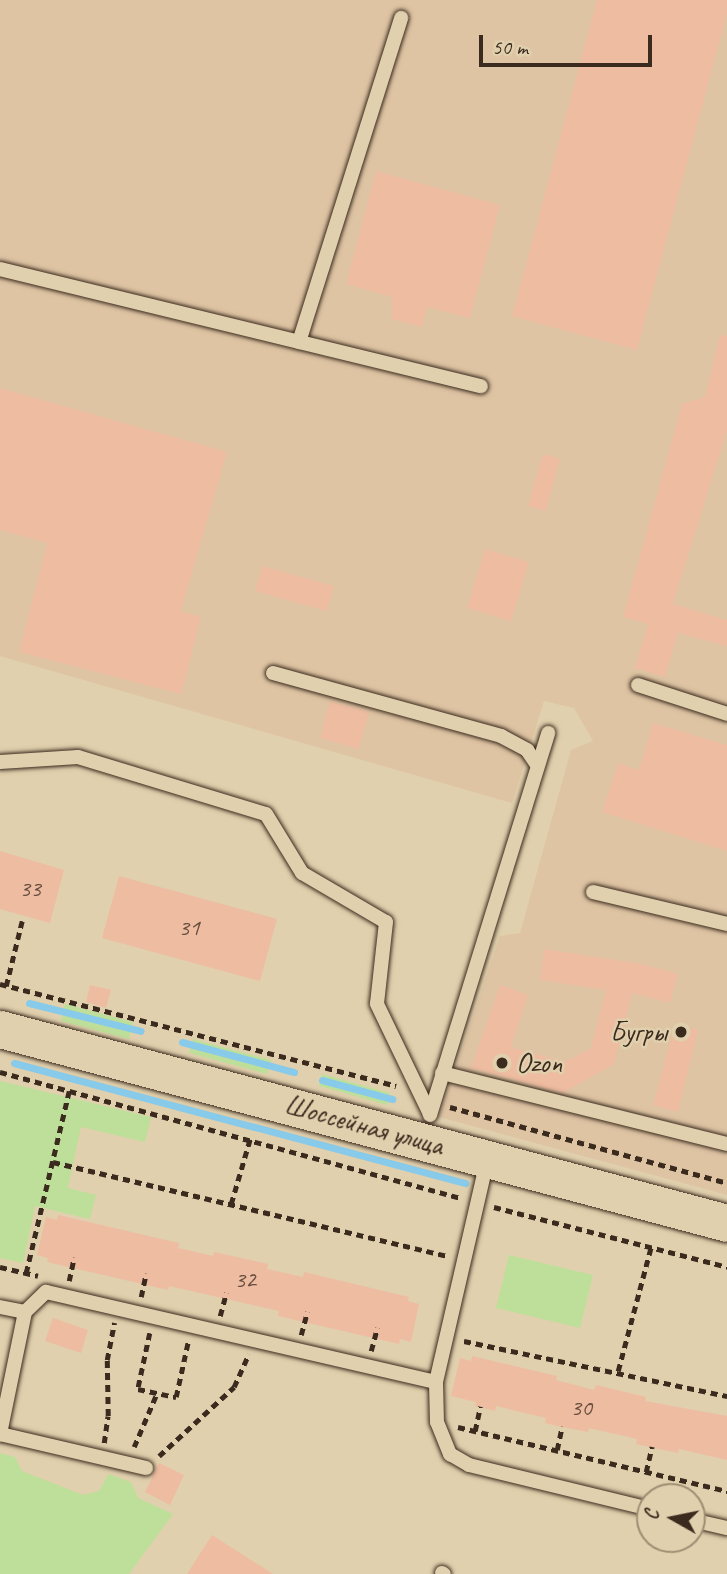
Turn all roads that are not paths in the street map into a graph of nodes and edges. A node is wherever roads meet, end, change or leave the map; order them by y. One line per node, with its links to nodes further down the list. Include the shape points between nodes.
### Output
1 (401, 18): 3 (lane)
2 (0, 269): 3 (lane)
3 (299, 342): 4 (lane)
4 (481, 386)
5 (273, 673): 10 (lane, via 500,736 527,750)
6 (638, 685): 7 (lane)
7 (727, 713)
8 (548, 733): 10 (lane)
9 (0, 762): 15 (lane, via 78,757 266,814 302,873 386,922 377,1004)
10 (537, 765): 14 (lane)
11 (593, 892): 12 (lane)
12 (727, 924)
13 (0, 1030): 15 (main road, Шоссейная улица)
14 (442, 1073): 15 (lane); 16 (lane)
15 (427, 1112): 17 (main road, Шоссейная улица)
16 (727, 1144)
17 (488, 1158): 18 (main road, Шоссейная улица); 21 (lane)
18 (727, 1223)
19 (0, 1307): 20 (lane)
20 (25, 1312): 21 (lane, via 46,1292); 22 (lane)
21 (436, 1382): 24 (lane, via 437,1422 450,1454 469,1465)
22 (0, 1434): 23 (lane)
23 (146, 1468)
24 (636, 1506)
25 (706, 1523): 26 (lane)
26 (727, 1528)

